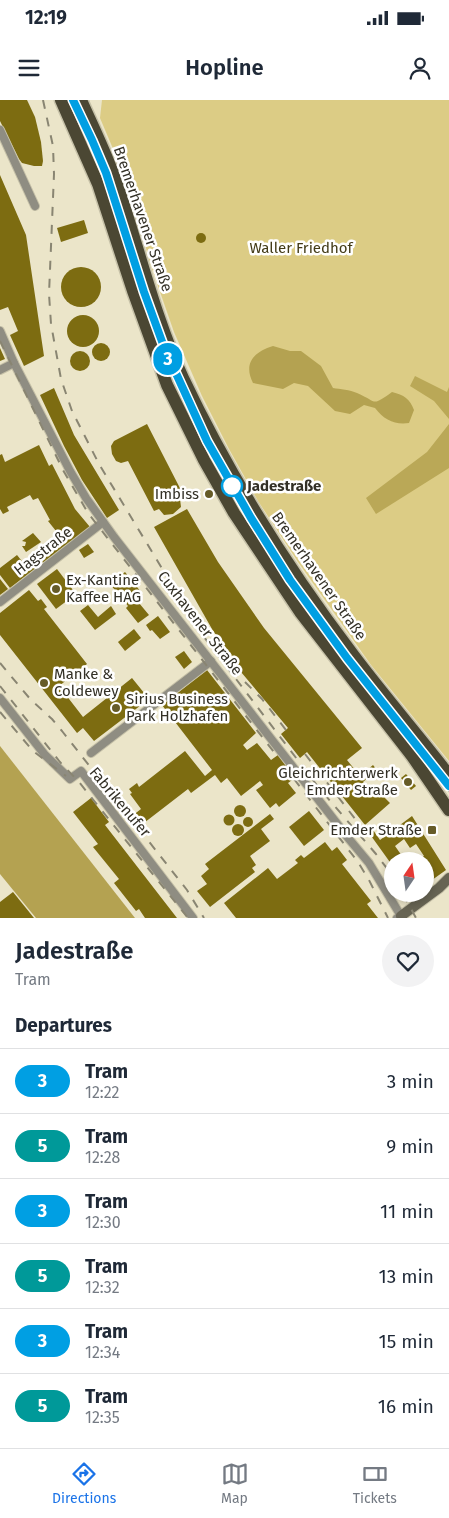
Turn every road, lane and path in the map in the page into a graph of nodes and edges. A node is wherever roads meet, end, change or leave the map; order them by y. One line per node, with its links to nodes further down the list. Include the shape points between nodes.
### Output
1 (61, 100): 14 (main road, Bremerhavener Straße, via 98,184 167,386 204,460 234,513 300,612 412,756)
2 (81, 100): 13 (main road, Bremerhavener Straße, via 118,187 171,349 220,450 248,501 312,599)
3 (0, 130): 4 (street)
4 (35, 206)
5 (0, 331): 6 (street, Cuxhavener Straße)
6 (14, 363): 7 (street); 8 (street, Cuxhavener Straße, via 70,471)
7 (0, 370)
8 (103, 522): 9 (street, Hagstraße); 10 (street, Cuxhavener Straße)
9 (0, 602)
10 (211, 661): 12 (street); 18 (street, Cuxhavener Straße, via 369,863)
11 (0, 698): 19 (street, Fabrikenufer, via 46,755 70,778 81,771)
12 (91, 753)
13 (449, 775)
14 (449, 810)
15 (449, 878): 17 (street)
16 (449, 884): 17 (street)
17 (438, 888): 18 (street)
18 (400, 917)
19 (193, 918)

